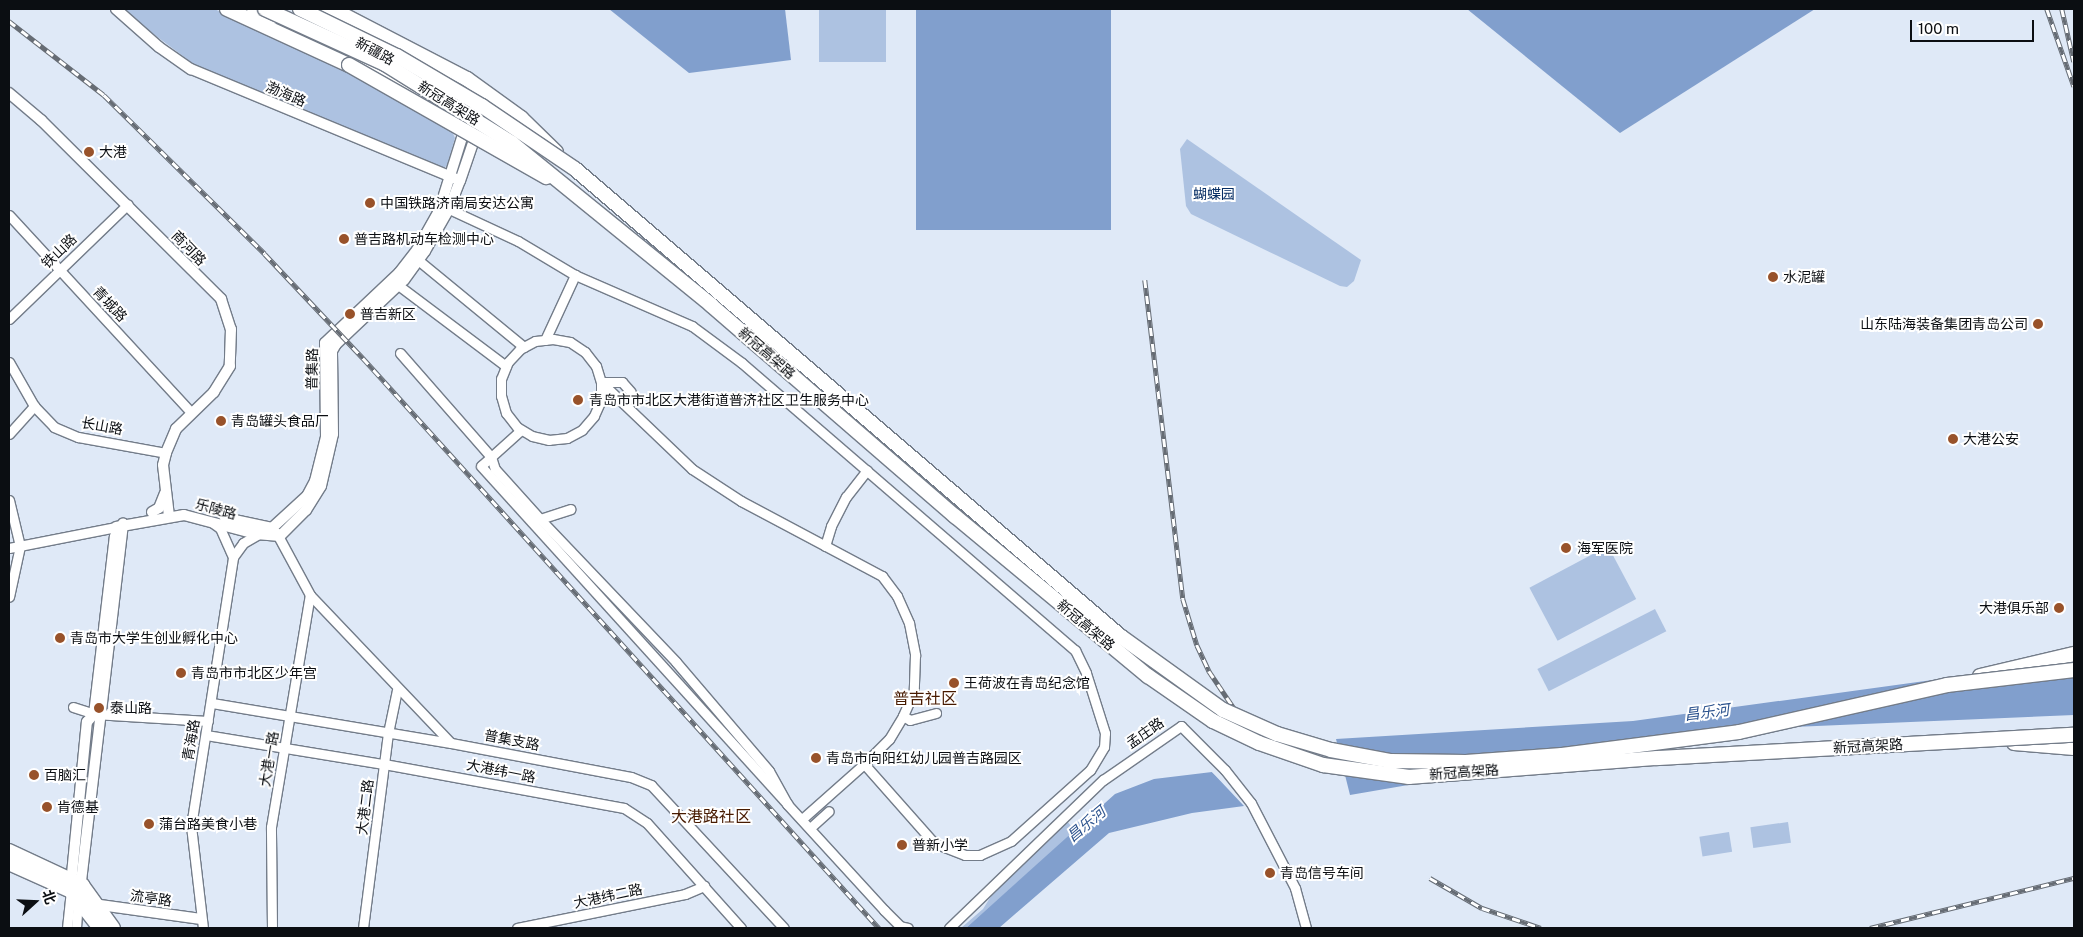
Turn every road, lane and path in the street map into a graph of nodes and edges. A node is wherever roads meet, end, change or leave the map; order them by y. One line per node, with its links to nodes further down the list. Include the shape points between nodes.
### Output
1 (116, 9): 12 (street, 渤海路, via 159,47 191,69)
2 (227, 9): 13 (main road, bridge, via 349,64)
3 (253, 9): 10 (main road, 新疆路, via 361,60)
4 (265, 9): 13 (main road, 新冠高架路, bridge, via 401,74 512,143)
5 (300, 9): 11 (main road, 新冠高架路, bridge, via 397,56 482,106)
6 (318, 9): 9 (main road, 新疆路, via 426,61)
7 (332, 9): 11 (main road, bridge, via 467,79 521,118)
8 (9, 93): 14 (street, 商河路)
9 (483, 95): 10 (street)
10 (472, 128): 12 (street)
11 (575, 169): 55 (main road, 新冠高架路, bridge, via 1120,636 1223,710 1276,734 1331,750 1392,761 1466,762 1621,748 1739,732)
12 (455, 178): 15 (street); 44 (street, 普集路, via 418,250 399,273 325,343 326,437 315,480 298,507)
13 (580, 196): 67 (main road, 新冠高架路, bridge, via 1141,671 1181,701 1260,744 1324,765 1408,776)
14 (128, 204): 18 (street, 铁山路); 30 (street, 商河路, via 221,300 231,329 230,366 214,392)
15 (449, 209): 17 (street); 19 (street, via 518,241)
16 (9, 215): 18 (street, 青城路)
17 (418, 260): 20 (street); 23 (street)
18 (59, 270): 21 (street, 铁山路); 30 (street, 青城路)
19 (575, 275): 22 (street); 35 (street, via 692,326 742,363)
20 (398, 285): 26 (street); 46 (street, via 332,351 334,414 328,464 312,501)
21 (9, 318)
22 (545, 340): 23 (street); 27 (street, via 570,342 585,352 596,366)
23 (524, 347): 26 (street)
24 (400, 353): 34 (street)
25 (9, 362): 29 (street, 长山路)
26 (506, 366): 31 (street, via 501,379 501,396 506,413)
27 (601, 382): 28 (street, via 622,382); 31 (street, via 597,408 582,430 566,438 549,440); 48 (street, via 692,469 741,501)
28 (632, 392)
29 (34, 406): 32 (street); 33 (street, 长山路, via 54,427 78,437)
30 (191, 412): 33 (street, 商河路, via 176,429)
31 (522, 430): 34 (street)
32 (9, 434)
33 (166, 453): 36 (street, 商河路); 40 (street, 商河路)
34 (491, 457): 42 (street, via 495,469); 73 (street, via 481,466)
35 (867, 470): 48 (street, via 846,496); 72 (street, via 1075,650 1086,673 1106,739 1090,770 1011,841 980,855 965,855 934,843)
36 (166, 491): 39 (street, via 159,508); 40 (street, 商河路)
37 (9, 500): 47 (street)
38 (570, 509): 42 (street)
39 (152, 512): 40 (street, 乐陵路); 43 (street, 乐陵路)
40 (171, 513): 41 (street, 乐陵路); 43 (street, 乐陵路); 44 (street, 乐陵路, via 188,510)
41 (207, 519): 45 (street, 乐陵路); 50 (street, via 220,528)
42 (540, 519): 73 (street, via 676,662 769,771)
43 (121, 526): 47 (street, 乐陵路); 60 (street)
44 (272, 528): 45 (street); 46 (street)
45 (256, 534): 46 (street, 乐陵路); 50 (street)
46 (280, 536): 51 (street)
47 (20, 546): 49 (street, 乐陵路); 52 (street)
48 (825, 546): 62 (street, via 882,576 897,596 909,624 915,655 914,692)
49 (9, 548)
50 (233, 556): 57 (street, 青海路)
51 (310, 595): 56 (street); 61 (street, 大港一路)
52 (9, 597)
53 (2074, 654): 55 (main road, bridge)
54 (2074, 670): 55 (main road, 新冠高架路, bridge)
55 (1947, 685)
56 (398, 690): 64 (street, 大港二路); 68 (street)
57 (212, 703): 61 (street); 63 (street, 青海路)
58 (73, 707): 60 (street)
59 (936, 713): 62 (street, via 910,720)
60 (98, 715): 63 (street); 80 (street)
61 (289, 716): 64 (street); 69 (street, 大港一路)
62 (903, 716): 72 (street, via 889,739)
63 (208, 721): 65 (street, 青海路)
64 (388, 733): 68 (street); 71 (street, 大港二路)
65 (206, 735): 69 (street, 大港纬一路); 82 (street, 青海路, via 191,826)
66 (2074, 735): 67 (main road, 新冠高架路, bridge)
67 (1979, 740): 70 (main road, bridge)
68 (451, 743): 83 (street, 普集支路, via 631,777 652,784)
69 (286, 748): 71 (street, 大港纬一路); 89 (street, 大港一路, via 270,841)
70 (2074, 748)
71 (384, 764): 79 (street, 大港纬一路, via 624,808 647,822); 90 (street, 大港二路)
72 (864, 764): 75 (street)
73 (787, 804): 75 (street)
74 (829, 811): 76 (street)
75 (802, 819): 76 (street)
76 (810, 828): 93 (street, via 884,910 900,926)
77 (9, 851): 80 (main road)
78 (9, 863): 80 (main road)
79 (704, 886): 84 (street, 大港纬二路, via 685,894); 92 (street, 大港纬一路)
80 (76, 888): 81 (main road); 85 (street); 86 (street); 87 (main road)
81 (96, 905): 82 (street, 流亭路); 88 (main road)
82 (202, 924)
83 (778, 926)
84 (528, 927): 91 (street, 大港纬二路)
85 (67, 928)
86 (76, 928)
87 (100, 928)
88 (113, 928)
89 (272, 928)
90 (363, 928)
91 (517, 928)
92 (741, 928)
93 (908, 928)
94 (949, 928): 95 (street, 孟庄路, via 1103,780 1181,726 1225,770 1251,803 1295,888)
95 (1306, 928)

